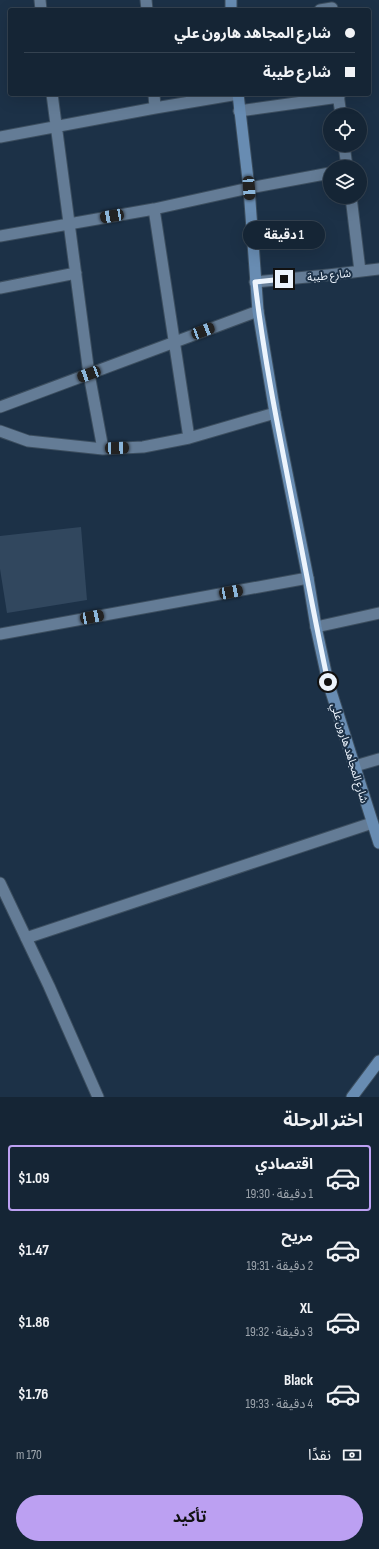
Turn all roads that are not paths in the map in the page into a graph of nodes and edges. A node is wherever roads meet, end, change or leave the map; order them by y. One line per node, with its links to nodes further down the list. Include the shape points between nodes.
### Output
1 (52, 96): 10 (street)
2 (154, 96): 7 (street)
3 (226, 96): 7 (street)
4 (238, 96): 9 (main road, شارع المجاهد هارون علي)
5 (332, 96): 9 (street)
6 (338, 96): 8 (street)
7 (155, 108): 10 (street)
8 (340, 108)
9 (239, 111): 13 (main road, شارع المجاهد هارون علي)
10 (57, 127): 11 (street); 16 (street)
11 (0, 137)
12 (323, 174): 13 (street)
13 (249, 188): 15 (street); 21 (main road, شارع المجاهد هارون علي)
14 (352, 204): 19 (street)
15 (154, 209): 16 (street); 24 (street)
16 (70, 223): 17 (street); 20 (street)
17 (0, 236)
18 (379, 269): 19 (street, شارع طيبة)
19 (360, 271): 21 (street, شارع طيبة)
20 (76, 272): 22 (street); 25 (street)
21 (255, 282): 23 (main road, شارع المجاهد هارون علي)
22 (0, 288)
23 (258, 311): 24 (street); 27 (main road, شارع المجاهد هارون علي)
24 (175, 342): 25 (street); 29 (street)
25 (89, 374): 26 (street); 30 (street)
26 (0, 407)
27 (274, 412): 29 (street); 31 (main road, شارع المجاهد هارون علي)
28 (0, 431): 30 (street, via 28,441)
29 (188, 438): 30 (street, via 143,447)
30 (103, 449)
31 (308, 578): 33 (main road, شارع المجاهد هارون علي); 34 (street)
32 (379, 613): 33 (street)
33 (316, 627): 36 (main road, شارع المجاهد هارون علي, via 328,682)
34 (0, 634)
35 (379, 759): 36 (street)
36 (355, 766): 37 (main road, شارع المجاهد هارون علي)
37 (372, 823): 38 (main road, شارع المجاهد هارون علي); 40 (street)
38 (379, 843)
39 (0, 883): 40 (street)
40 (26, 938): 42 (street)
41 (379, 1061): 43 (main road)
42 (98, 1097)
43 (352, 1097)

